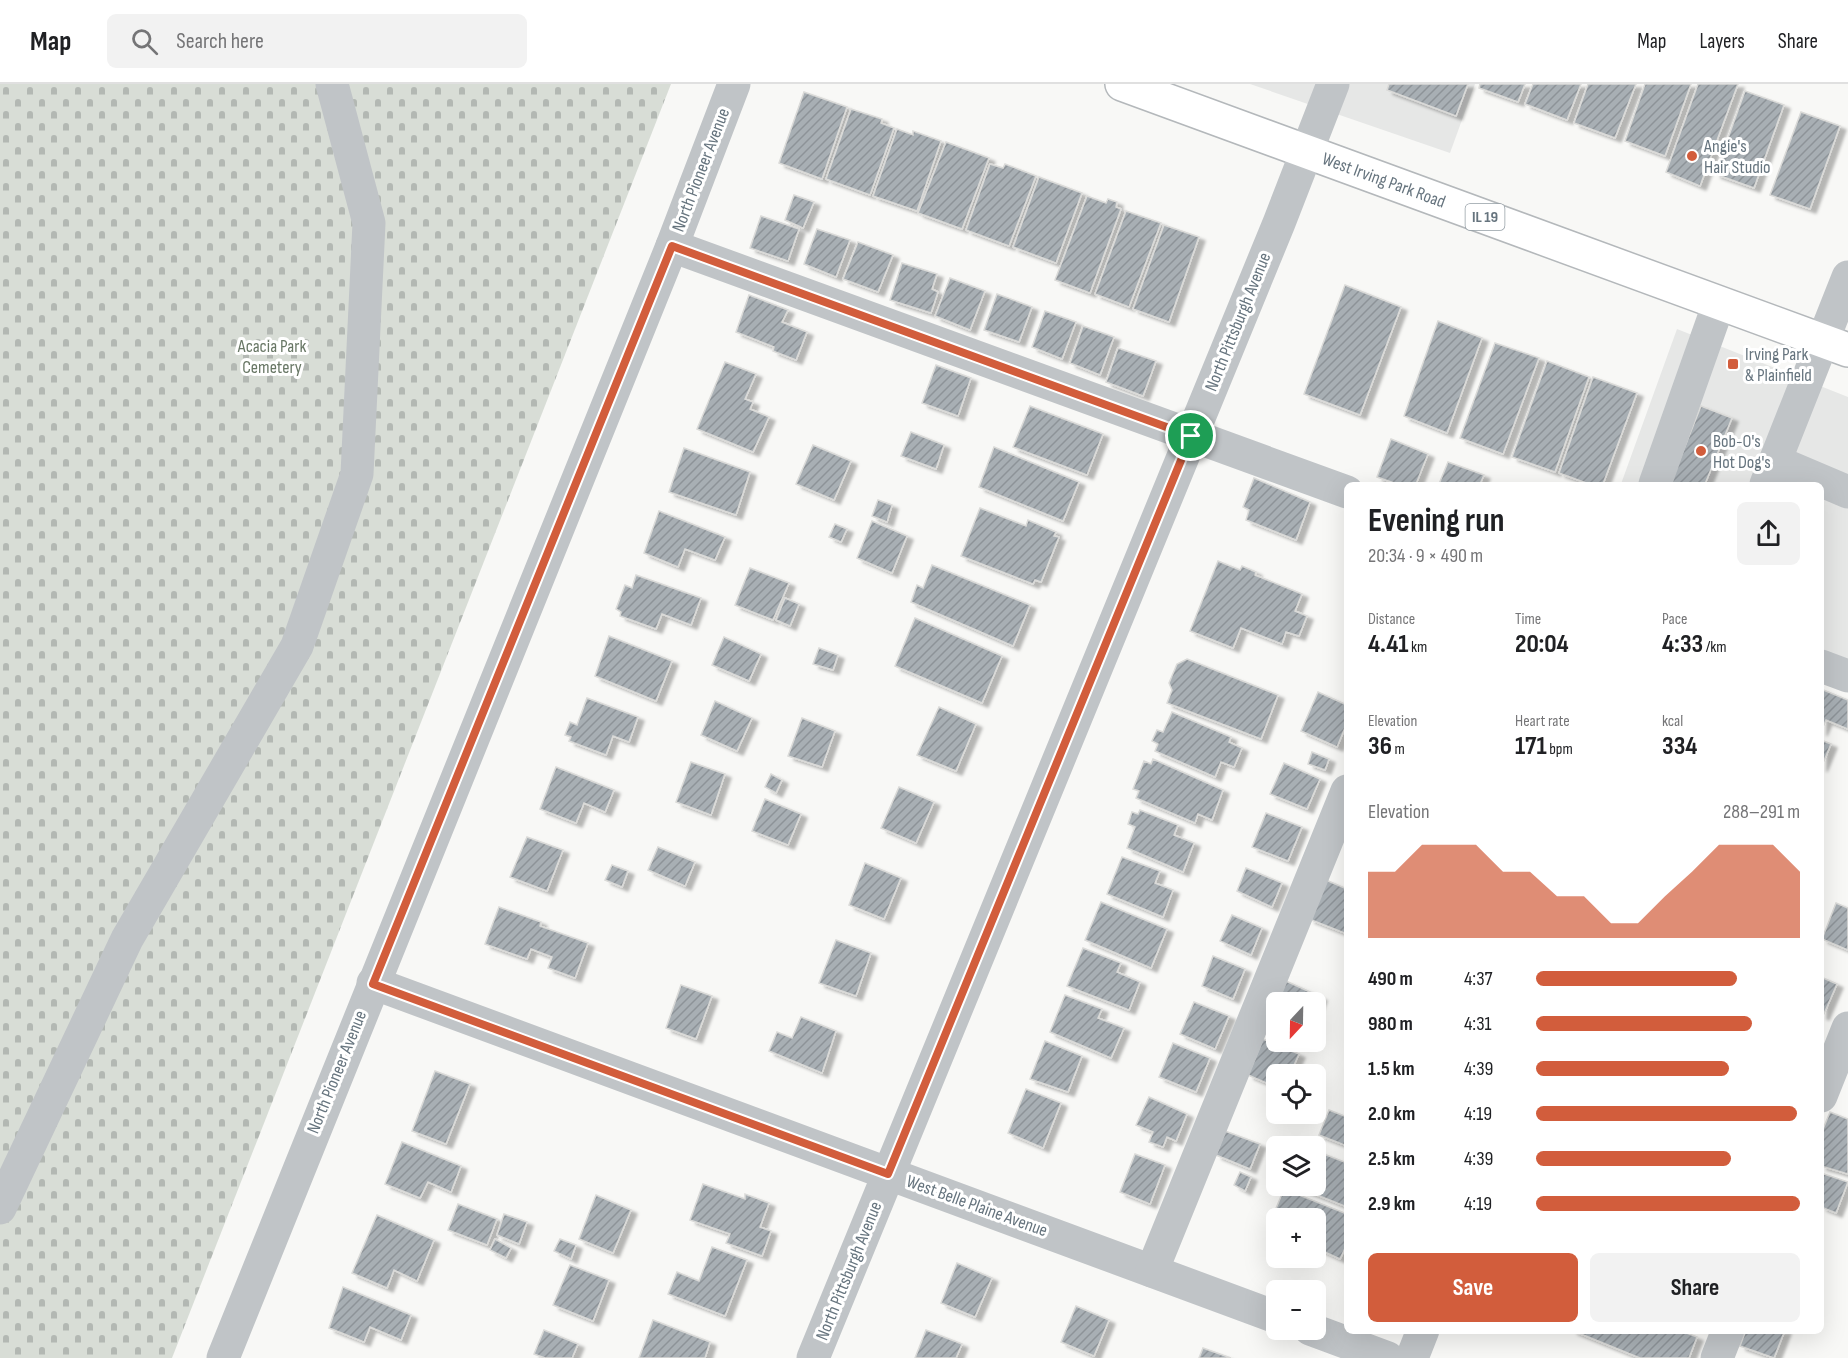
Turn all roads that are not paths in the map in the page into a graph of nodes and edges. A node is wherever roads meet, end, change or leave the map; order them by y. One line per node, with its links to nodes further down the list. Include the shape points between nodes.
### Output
1 (333, 84): 24 (street, via 369,223 357,474 297,646 127,939)
2 (734, 84): 6 (street, North Pioneer Avenue)
3 (1122, 84): 5 (main road, West Irving Park Road / IL 19)
4 (1333, 84): 5 (street, North Pittsburgh Avenue)
5 (1308, 152): 8 (main road, West Irving Park Road / IL 19); 10 (street, North Pittsburgh Avenue)
6 (672, 246): 10 (street); 20 (street, North Pioneer Avenue)
7 (1848, 276): 9 (street)
8 (1719, 303): 9 (main road, West Irving Park Road / IL 19); 12 (street)
9 (1836, 345): 11 (street)
10 (1191, 436): 15 (street); 23 (street, North Pittsburgh Avenue)
11 (1771, 473): 13 (street)
12 (1656, 482)
13 (1807, 482)
14 (1824, 486): 16 (street)
15 (1344, 491)
16 (1848, 492)
17 (1824, 667): 18 (street)
18 (1848, 676)
19 (1344, 798): 25 (street)
20 (373, 984): 23 (street, West Belle Plaine Avenue); 30 (street, North Pioneer Avenue)
21 (1848, 1028): 22 (street)
22 (1824, 1088)
23 (888, 1174): 25 (street, West Belle Plaine Avenue); 31 (street, North Pittsburgh Avenue)
24 (0, 1208)
25 (1152, 1271): 26 (street, West Belle Plaine Avenue)
26 (1266, 1313)
27 (1421, 1334): 33 (street)
28 (1726, 1334): 34 (street)
29 (1326, 1335): 32 (street)
30 (223, 1358)
31 (813, 1358)
32 (1388, 1358)
33 (1412, 1358)
34 (1717, 1358)

